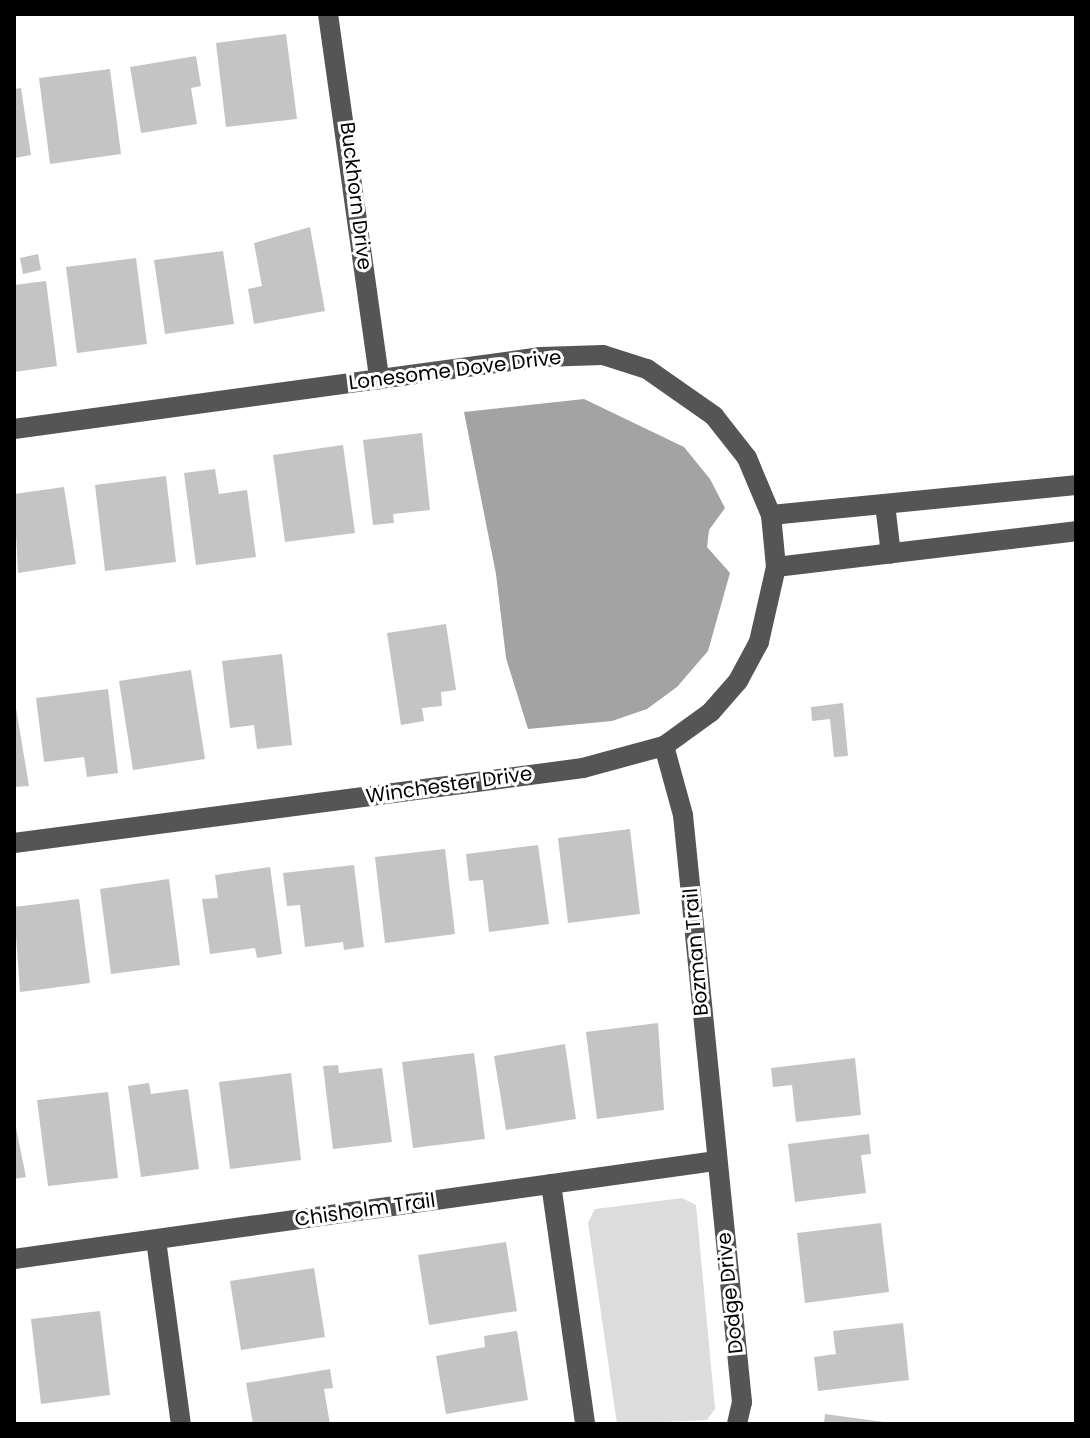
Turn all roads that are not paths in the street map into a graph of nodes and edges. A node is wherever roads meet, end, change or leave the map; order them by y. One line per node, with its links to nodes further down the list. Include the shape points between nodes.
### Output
1 (328, 14): 2 (street, Buckhorn Drive)
2 (379, 379): 3 (street, Lonesome Dove Drive); 6 (street, Lonesome Dove Drive, via 541,357 603,355 647,369 714,416 747,458)
3 (14, 429)
4 (1076, 485): 5 (street)
5 (885, 504): 6 (street); 8 (street)
6 (771, 515): 9 (street, Lonesome Dove Drive)
7 (1076, 531): 8 (street)
8 (891, 554): 9 (street)
9 (776, 567): 10 (street, Winchester Drive, via 759,642 738,681 711,712)
10 (664, 746): 11 (street, Winchester Drive, via 583,768); 12 (street, Bozman Trail, via 683,815)
11 (14, 843)
12 (716, 1161): 13 (street, Chisholm Trail); 18 (street, Dodge Drive, via 742,1402)
13 (551, 1184): 14 (street, Chisholm Trail); 17 (street)
14 (156, 1240): 15 (street, Chisholm Trail); 16 (street)
15 (14, 1259)
16 (181, 1424)
17 (585, 1424)
18 (737, 1424)

